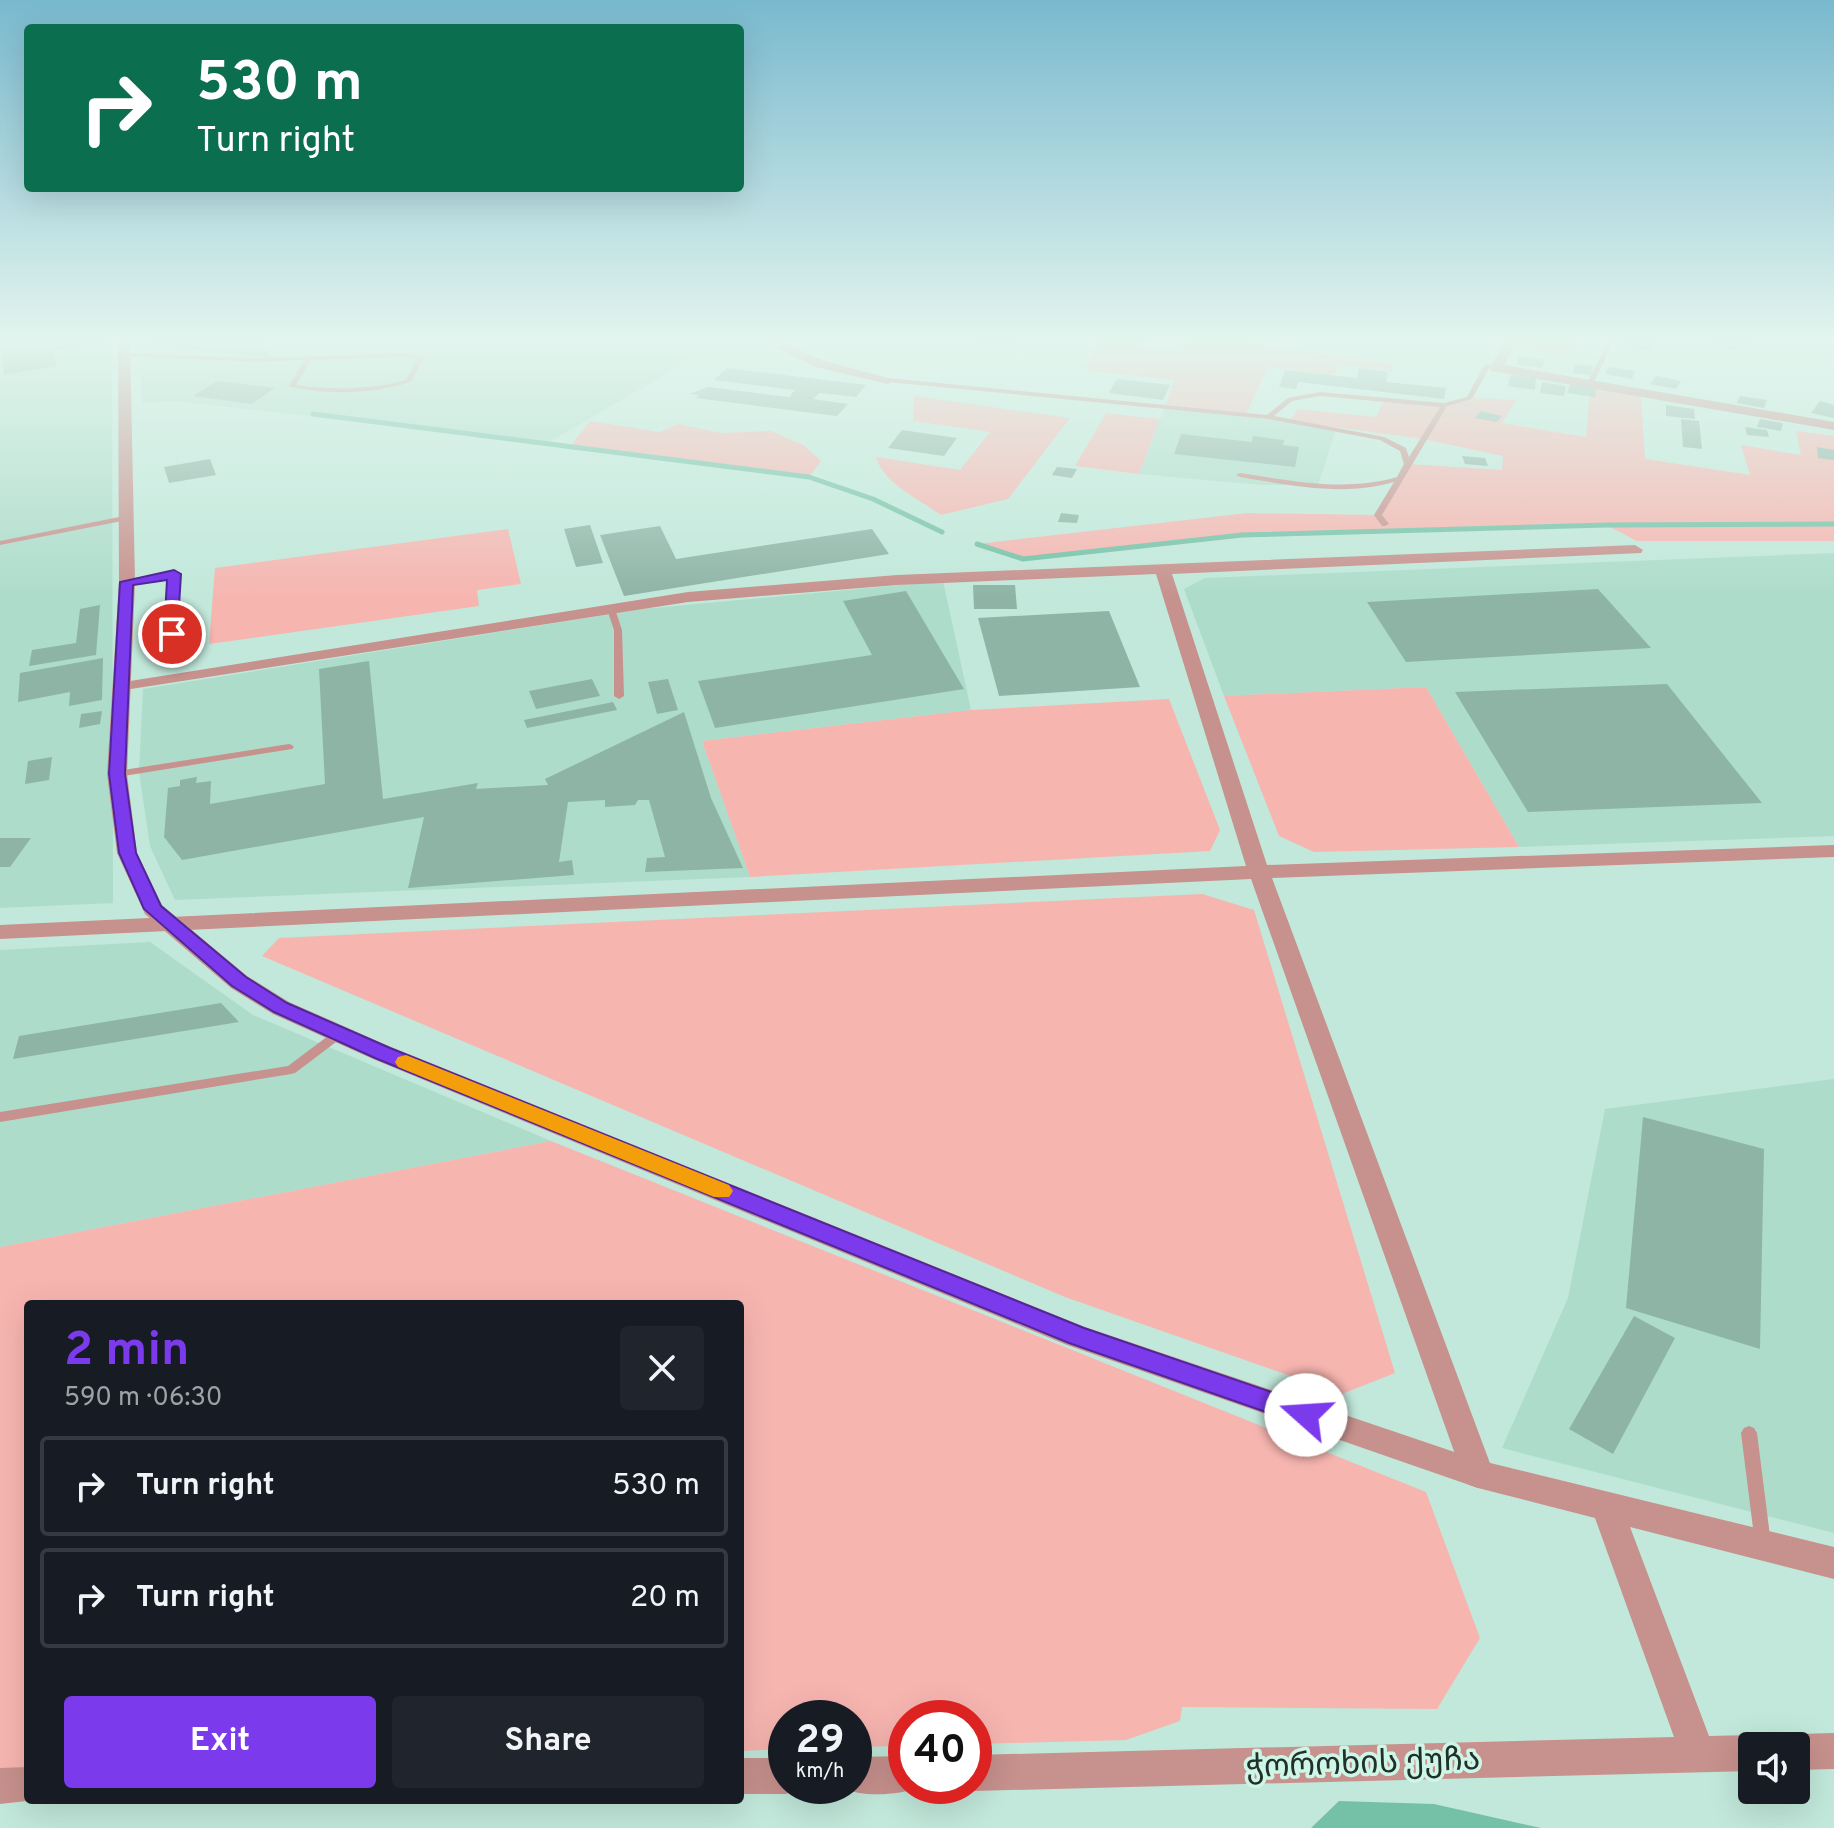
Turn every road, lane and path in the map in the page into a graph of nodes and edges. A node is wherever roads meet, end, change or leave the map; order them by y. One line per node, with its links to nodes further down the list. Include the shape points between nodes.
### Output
1 (124, 427): 7 (street)
2 (1324, 427): 4 (lane, via 1382,438 1403,450)
3 (1430, 427): 4 (lane)
4 (1408, 464): 6 (lane)
5 (1240, 475): 6 (lane, via 1318,485 1371,485)
6 (1400, 478): 8 (lane, via 1378,515)
7 (124, 518): 9 (lane); 12 (street)
8 (1385, 524)
9 (0, 543)
10 (1635, 550): 11 (street)
11 (1163, 571): 13 (street, via 897,580 688,597); 20 (street)
12 (127, 582): 14 (lane, via 174,574); 15 (street)
13 (611, 609): 15 (street); 16 (lane, via 618,630)
14 (171, 658)
15 (124, 687): 18 (street)
16 (619, 696)
17 (289, 747): 18 (lane)
18 (117, 774): 21 (street, via 127,853 153,909)
19 (1834, 851): 20 (street)
20 (1259, 872): 21 (street); 26 (street)
21 (172, 925): 22 (street); 23 (street, via 239,982 281,1008)
22 (0, 932)
23 (340, 1033): 24 (lane, via 291,1070); 26 (street, via 1077,1336)
24 (0, 1117)
25 (1749, 1433): 28 (lane)
26 (1478, 1474): 27 (street)
27 (1607, 1507): 28 (street); 33 (street)
28 (1764, 1547): 29 (street)
29 (1834, 1563)
30 (1834, 1751): 31 (street)
31 (1810, 1752)
32 (1738, 1754): 33 (street, ჭოროხის ქუჩა)
33 (1698, 1755): 34 (street, ჭოროხის ქუჩა)
34 (992, 1773)
35 (744, 1776): 36 (street)
36 (768, 1776)
37 (24, 1785): 38 (street)
38 (0, 1786)

